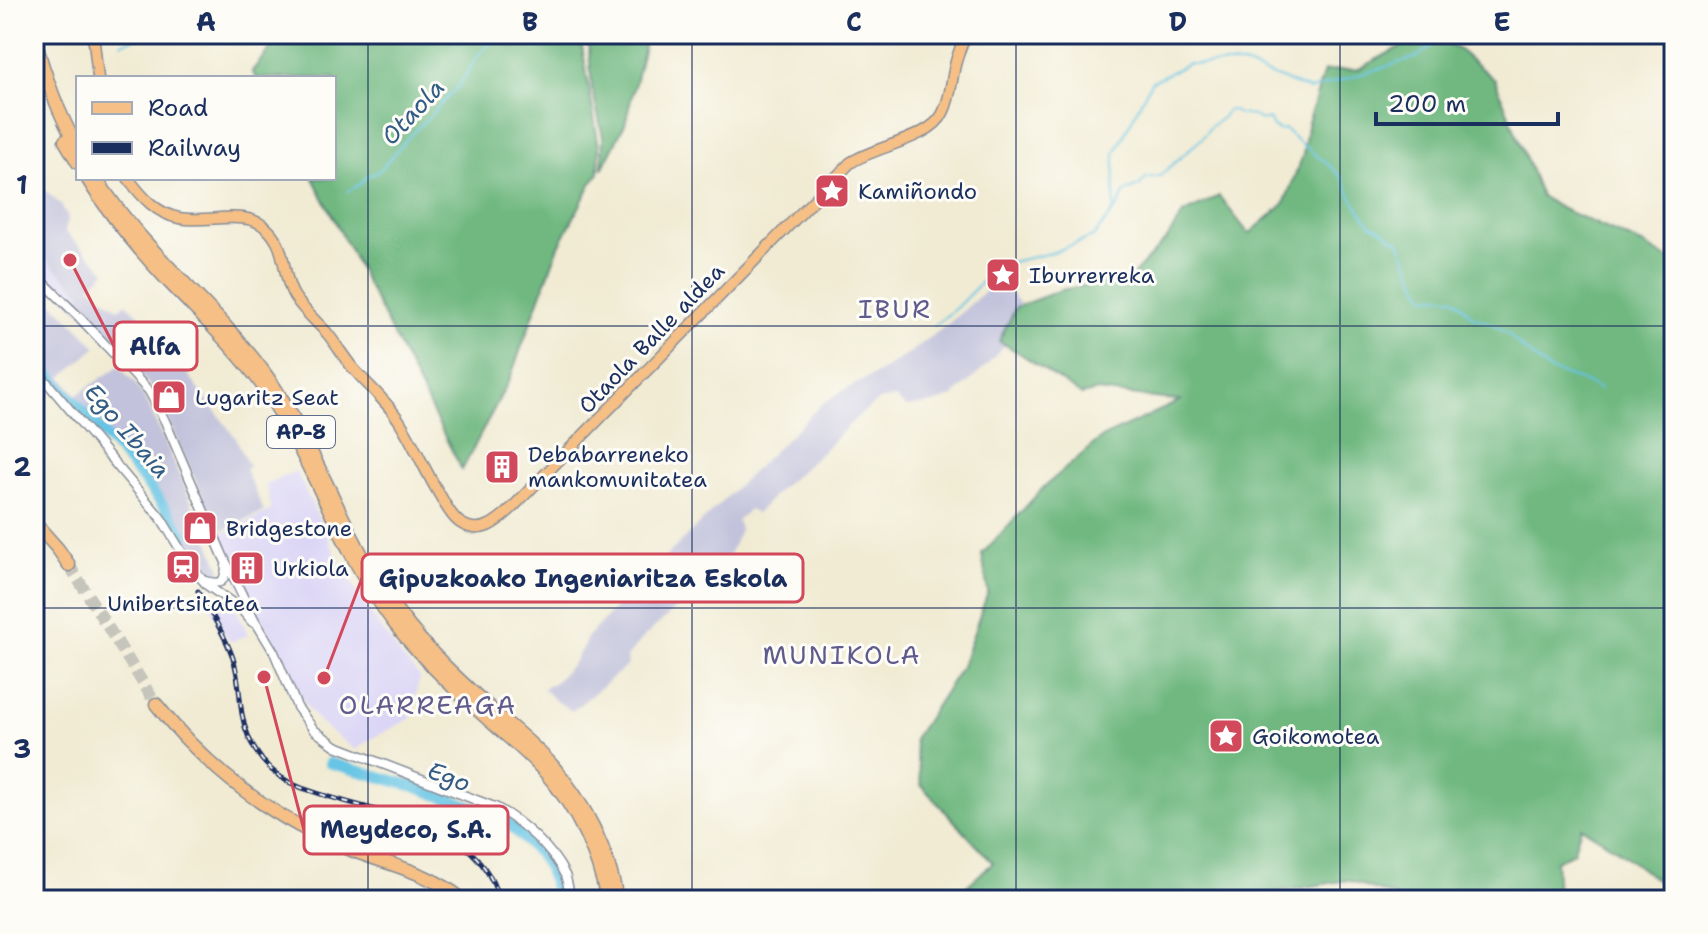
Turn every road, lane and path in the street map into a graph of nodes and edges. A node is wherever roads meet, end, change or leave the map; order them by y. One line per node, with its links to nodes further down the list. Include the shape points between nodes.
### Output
1 (90, 34): 5 (main road)
2 (966, 34): 10 (main road, Otaola Balle aldea, via 941,118 919,135 850,163 512,508 495,524 483,527 469,527 451,513 400,422 295,298 278,245 266,227 239,217 177,218 141,196)
3 (34, 35): 6 (highway, via 52,94)
4 (34, 64): 7 (highway)
5 (98, 76)
6 (76, 144)
7 (76, 160)
8 (88, 180): 18 (highway, AP-8, via 126,234 260,382 375,595 417,651)
9 (97, 180): 18 (highway, AP-8, via 132,228 266,375 308,444 375,580)
10 (129, 180)
11 (34, 273): 14 (street, via 149,391)
12 (34, 367): 16 (street, via 146,499)
13 (34, 522): 15 (highway)
14 (227, 563): 16 (street, via 222,581); 17 (street)
15 (69, 565)
16 (204, 581): 17 (street, via 240,608)
17 (276, 659): 22 (street, via 297,707 314,730 336,746 510,815 555,860)
18 (478, 703): 20 (highway, AP-8)
19 (156, 704): 21 (highway, via 212,764 277,813 430,879)
20 (524, 744): 23 (highway, AP-8, via 575,813); 24 (highway, AP-8, via 560,775 584,810)
21 (463, 900)
22 (571, 900)
23 (607, 900)
24 (617, 900)

